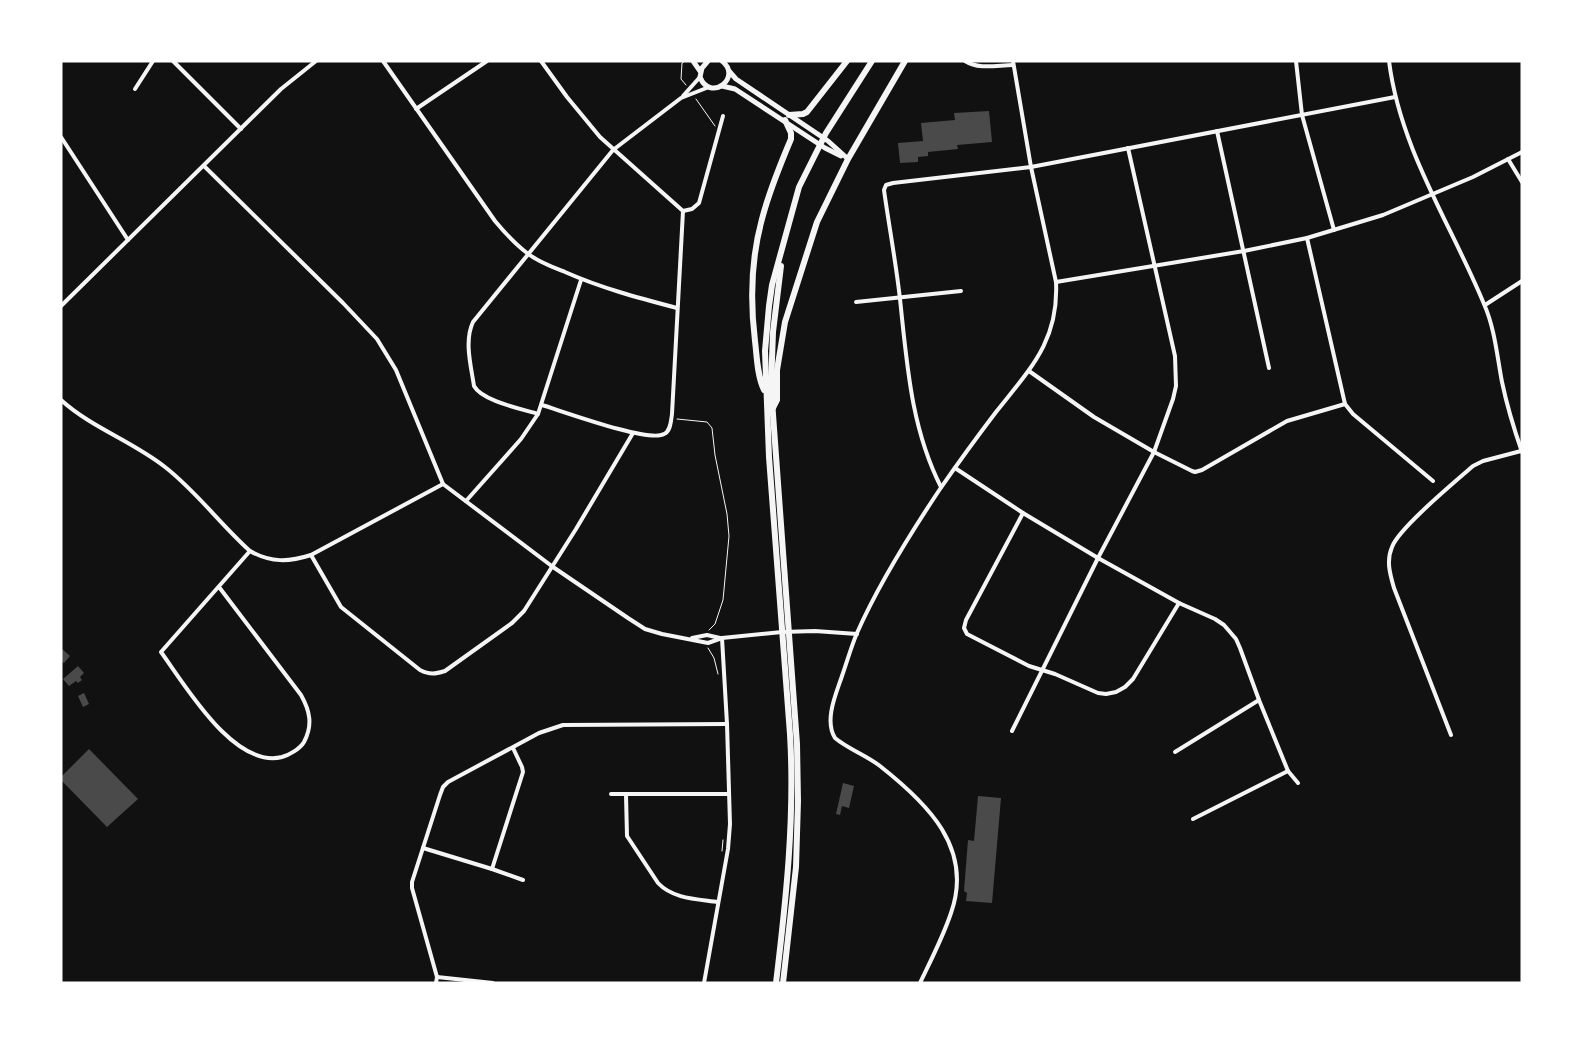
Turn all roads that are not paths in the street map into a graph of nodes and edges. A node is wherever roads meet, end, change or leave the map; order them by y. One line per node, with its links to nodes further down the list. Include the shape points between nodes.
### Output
1 (153, 61): 20 (street)
2 (173, 61): 27 (street)
3 (316, 61): 27 (street, via 281,89)
4 (383, 61): 23 (street)
5 (487, 61): 23 (street)
6 (541, 61): 31 (street, via 586,122)
7 (694, 61): 17 (main road)
8 (708, 61): 17 (main road)
9 (847, 61): 26 (highway, via 807,112)
10 (872, 61): 43 (highway, via 811,162 799,187)
11 (905, 61): 33 (highway)
12 (965, 61): 15 (street, via 986,67)
13 (1296, 61): 24 (street)
14 (1389, 61): 21 (street)
15 (1013, 63): 36 (street)
16 (727, 65): 18 (main road, via 728,79); 26 (main road, via 736,79)
17 (700, 74): 19 (main road); 22 (street)
18 (722, 86): 19 (main road); 26 (main road, via 730,86)
19 (709, 87): 22 (street)
20 (135, 89)
21 (1395, 97): 24 (street); 38 (street, via 1403,125)
22 (681, 98): 31 (street)
23 (416, 109): 45 (street, via 495,221)
24 (1302, 115): 28 (street); 40 (street)
25 (723, 116): 39 (street, via 699,203)
26 (787, 118): 33 (main road, via 828,142); 58 (highway, via 791,139 764,212 752,275 757,362)
27 (241, 129): 35 (street)
28 (1217, 131): 30 (street); 44 (street)
29 (61, 137): 42 (street)
30 (1128, 148): 36 (street); 46 (street)
31 (614, 150): 39 (street); 45 (street)
32 (1522, 152): 34 (street)
33 (848, 159): 62 (highway, via 820,214 802,266 785,322 777,370 777,400)
34 (1508, 159): 37 (street); 38 (street)
35 (204, 166): 42 (street); 69 (street, via 377,339 405,389)
36 (1031, 167): 49 (street); 51 (street, via 893,182 885,187)
37 (1522, 182)
38 (1433, 195): 40 (street); 53 (street)
39 (683, 211): 55 (street)
40 (1334, 230): 41 (street)
41 (1307, 238): 44 (street); 60 (street)
42 (128, 240): 54 (street)
43 (783, 242): 58 (highway, via 767,321); 62 (highway, via 773,332)
44 (1244, 251): 46 (street); 56 (street)
45 (529, 254): 47 (street); 63 (street, via 474,322 470,329 469,349 474,386 480,394)
46 (1155, 265): 49 (street); 66 (street, via 1176,374 1173,399)
47 (581, 280): 55 (street); 61 (street)
48 (1522, 281): 53 (street)
49 (1056, 282): 57 (street, via 1054,319 1043,348)
50 (961, 291): 51 (street)
51 (900, 297): 52 (street); 70 (street, via 915,417 932,470)
52 (856, 302)
53 (1485, 305): 65 (street, via 1507,404)
54 (61, 306)
55 (677, 308): 64 (street, via 669,429 659,436)
56 (1269, 368)
57 (1029, 371): 66 (street, via 1094,417); 67 (street)
58 (766, 396): 102 (highway, via 791,754 792,811)
59 (61, 400): 73 (street, via 88,421 166,467)
60 (1345, 404): 66 (street, via 1287,421 1199,471 1186,469); 68 (street)
61 (542, 405): 63 (street); 64 (street)
62 (772, 409): 103 (highway, via 798,778 796,867)
63 (538, 414): 71 (street, via 521,439)
64 (633, 433): 76 (street)
65 (1522, 451): 85 (street, via 1473,466 1403,530 1392,545 1390,574 1394,588)
66 (1154, 452): 75 (street)
67 (955, 468): 70 (street); 72 (street)
68 (1432, 481)
69 (443, 484): 71 (street); 74 (street)
70 (941, 487): 79 (street, via 890,570)
71 (466, 501): 76 (street)
72 (1023, 514): 75 (street); 81 (street, via 964,628 974,638)
73 (250, 551): 74 (street, via 260,557 284,561); 77 (street)
74 (312, 555): 76 (street, via 341,607 428,674 445,671 512,623 524,611)
75 (1098, 558): 78 (street); 81 (street)
76 (553, 567): 80 (street, via 645,629 708,642)
77 (220, 587): 77 (street, via 161,652 228,738 258,755 275,758 288,754 302,744 308,730 310,720 304,701)
78 (1179, 603): 81 (street, via 1133,679 1116,692 1098,693); 82 (street, via 1216,619 1230,631 1240,648)
79 (857, 634): 80 (street, via 808,631); 104 (street, via 839,686 831,731 839,741 871,759 912,793 940,824 954,852 958,877 952,912)
80 (722, 638): 83 (street)
81 (1042, 670): 84 (street)
82 (1259, 700): 87 (street); 88 (street)
83 (728, 724): 86 (street, via 563,725 539,733); 91 (street)
84 (1012, 731)
85 (1452, 735)
86 (513, 748): 94 (street, via 453,778 443,787); 95 (street, via 523,772)
87 (1175, 752)
88 (1288, 771): 89 (street); 93 (street)
89 (1298, 783)
90 (611, 794): 92 (street)
91 (729, 794): 92 (street); 97 (street, via 728,849)
92 (626, 795): 97 (street, via 627,836 664,890)
93 (1193, 819)
94 (423, 848): 95 (street); 98 (street, via 412,888)
95 (492, 869): 96 (street)
96 (523, 880)
97 (718, 902): 101 (street)
98 (437, 978): 99 (street); 100 (street)
99 (436, 983)
100 (493, 983)
101 (704, 983)
102 (776, 983)
103 (784, 983)
104 (920, 983)

